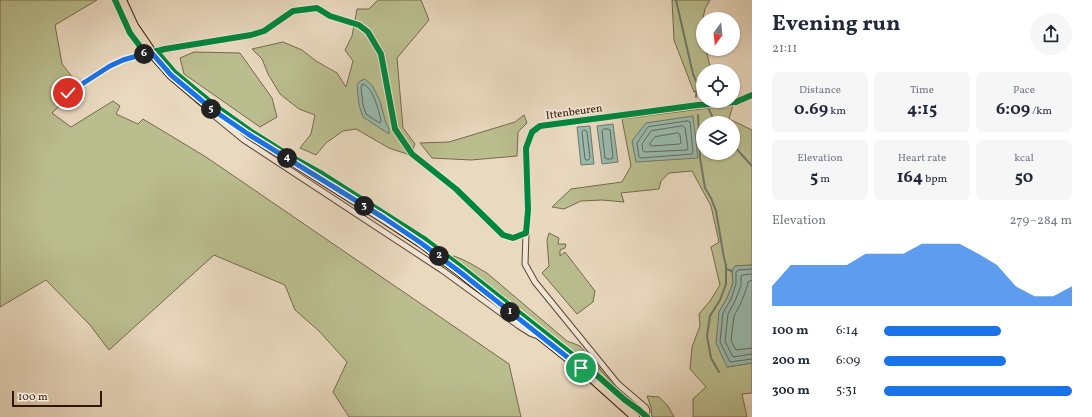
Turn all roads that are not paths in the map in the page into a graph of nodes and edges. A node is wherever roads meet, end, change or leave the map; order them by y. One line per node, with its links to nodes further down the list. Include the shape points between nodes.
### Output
1 (122, 0): 2 (main road)
2 (149, 53): 3 (street, via 110,66); 5 (main road, via 213,110 384,218 460,272 581,368)
3 (68, 93)
4 (752, 95): 6 (street, Ittenbeuren, via 736,102 540,126 532,132 526,148 528,210 525,264 535,282 618,384 646,408)
5 (635, 417)
6 (645, 417)

